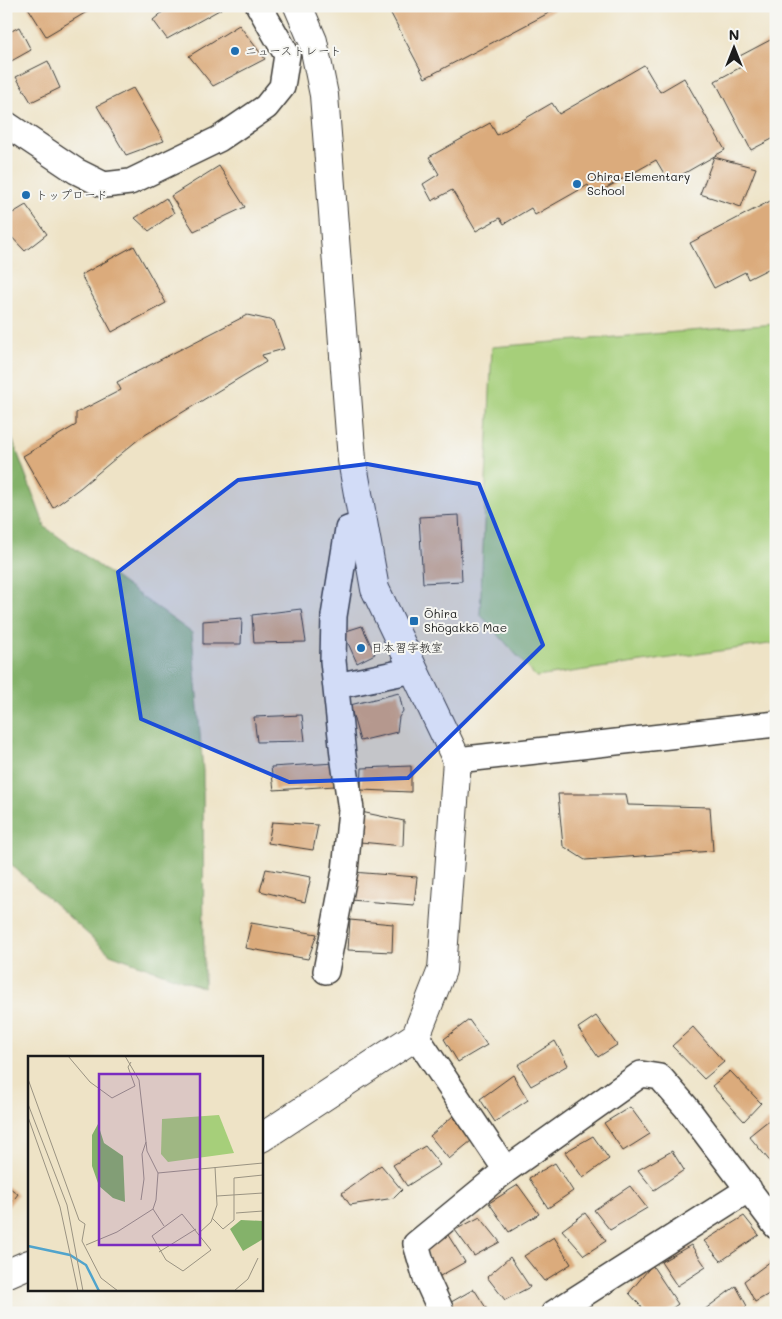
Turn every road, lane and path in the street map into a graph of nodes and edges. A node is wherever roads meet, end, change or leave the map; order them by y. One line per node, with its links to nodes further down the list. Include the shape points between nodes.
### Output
1 (259, 6): 3 (street, via 287,55 282,87 266,107 219,139 130,182 104,185 76,171)
2 (298, 6): 4 (street, via 314,40 324,95 352,460)
3 (6, 124)
4 (364, 524): 5 (street, via 376,589); 6 (street, via 348,529 334,616)
5 (414, 670): 6 (street); 8 (street)
6 (336, 686): 9 (street, via 351,810 345,871)
7 (776, 724): 8 (street)
8 (457, 760): 10 (street, via 442,970)
9 (326, 971)
10 (416, 1036): 11 (street); 12 (street)
11 (262, 1137)
12 (506, 1170): 13 (street, via 642,1074 660,1077); 17 (street, via 416,1244 426,1278)
13 (749, 1190): 14 (street); 18 (street)
14 (774, 1220)
15 (28, 1264): 16 (street)
16 (6, 1274)
17 (442, 1313)
18 (554, 1313)

